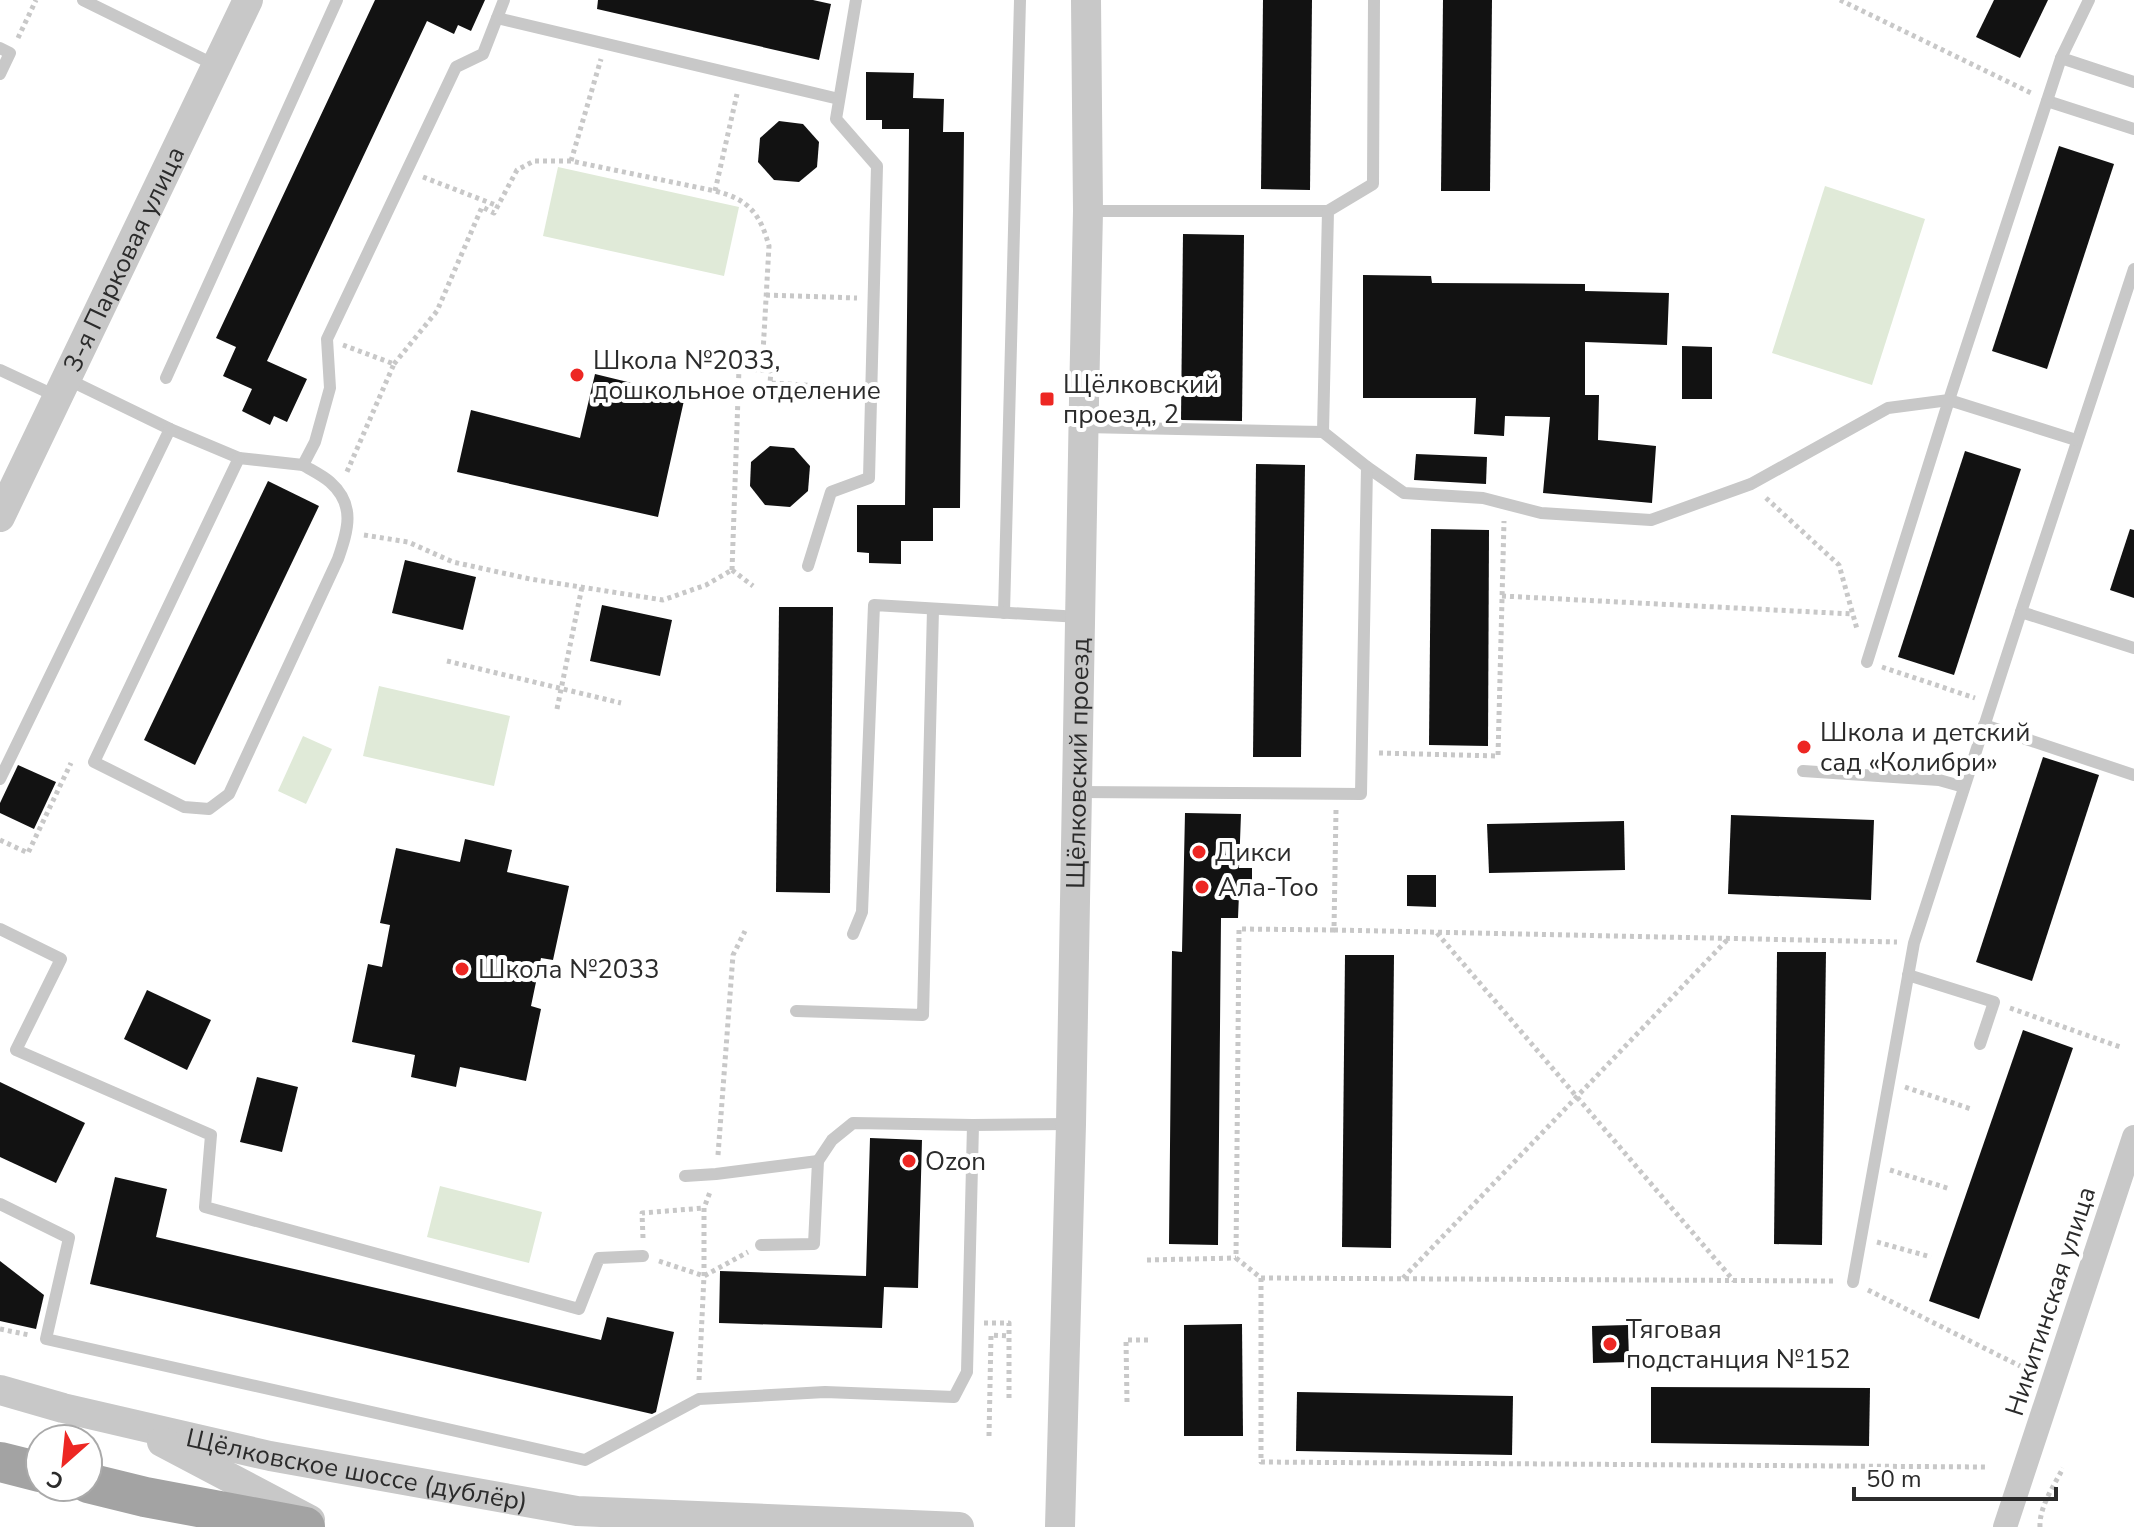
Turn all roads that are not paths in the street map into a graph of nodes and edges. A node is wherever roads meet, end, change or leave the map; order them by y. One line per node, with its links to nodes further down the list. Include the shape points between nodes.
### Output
1 (83, 0): 13 (lane)
2 (248, 0): 13 (street, 3-я Парковая улица)
3 (337, 0): 23 (lane)
4 (504, 0): 10 (lane)
5 (856, 0): 16 (lane)
6 (1020, 0): 37 (lane)
7 (1086, 0): 19 (street, Щёлковский проезд)
8 (1374, 0): 20 (lane, via 1373,184)
9 (2089, 0): 12 (lane)
10 (497, 18): 16 (lane); 31 (lane, via 483,54 456,67 327,339 330,388)
11 (5, 51): 14 (lane)
12 (2061, 58): 15 (lane); 17 (lane)
13 (217, 66): 24 (street, 3-я Парковая улица)
14 (0, 74)
15 (2134, 82)
16 (839, 99): 34 (lane, via 836,119 877,166 869,478 831,492)
17 (2047, 101): 18 (lane); 25 (lane)
18 (2134, 129)
19 (1088, 211): 20 (lane); 26 (street, Щёлковский проезд)
20 (1328, 211): 28 (lane)
21 (2134, 269): 29 (lane)
22 (0, 370): 24 (lane)
23 (166, 378)
24 (62, 388): 27 (lane); 33 (street, 3-я Парковая улица)
25 (1949, 400): 29 (lane); 32 (lane, via 1888,408 1751,484 1651,520 1541,513 1483,498 1404,493); 40 (lane)
26 (1084, 427): 28 (lane); 38 (street, Щёлковский проезд)
27 (170, 429): 30 (lane); 44 (lane)
28 (1323, 432): 32 (lane)
29 (2076, 440): 36 (lane)
30 (239, 458): 31 (lane); 31 (lane, via 94,762 184,807 209,809 229,794 348,532 347,504 330,482)
31 (303, 465)
32 (1367, 467): 46 (lane, via 1361,794)
33 (0, 517)
34 (808, 566)
35 (933, 609): 37 (lane); 48 (lane, via 874,605 862,912); 50 (lane, via 923,1015)
36 (2021, 612): 39 (lane); 41 (lane)
37 (1004, 613): 38 (lane)
38 (1080, 617): 46 (street, Щёлковский проезд)
39 (2134, 648)
40 (1867, 662)
41 (1984, 725): 43 (lane); 45 (lane)
42 (1803, 771): 45 (lane, via 1939,780)
43 (2134, 775)
44 (0, 779)
45 (1964, 787): 49 (lane)
46 (1077, 792): 52 (street, Щёлковский проезд)
47 (0, 929): 59 (lane, via 61,959 16,1050 211,1135 205,1207 579,1309 599,1258)
48 (853, 934)
49 (1908, 975): 51 (lane, via 1994,1002); 60 (lane)
50 (796, 1011)
51 (1980, 1044)
52 (1071, 1124): 53 (lane); 69 (street, Щёлковский проезд)
53 (973, 1125): 55 (lane, via 853,1123); 57 (lane, via 967,1372 954,1397 825,1392 699,1399 585,1460 46,1339 69,1238)
54 (2134, 1137): 70 (street, Никитинская улица)
55 (818, 1161): 56 (lane); 58 (lane, via 814,1244)
56 (685, 1176)
57 (0, 1204)
58 (761, 1245)
59 (643, 1256)
60 (1853, 1282)
61 (0, 1390): 62 (street, Щёлковское шоссе (дублёр))
62 (124, 1422): 67 (street); 68 (street, Щёлковское шоссе (дублёр), via 270,1456 577,1511)
63 (0, 1462): 64 (main road)
64 (24, 1468)
65 (104, 1487): 66 (main road)
66 (305, 1527)
67 (324, 1527)
68 (959, 1527)
69 (1060, 1527)
70 (2005, 1527)

